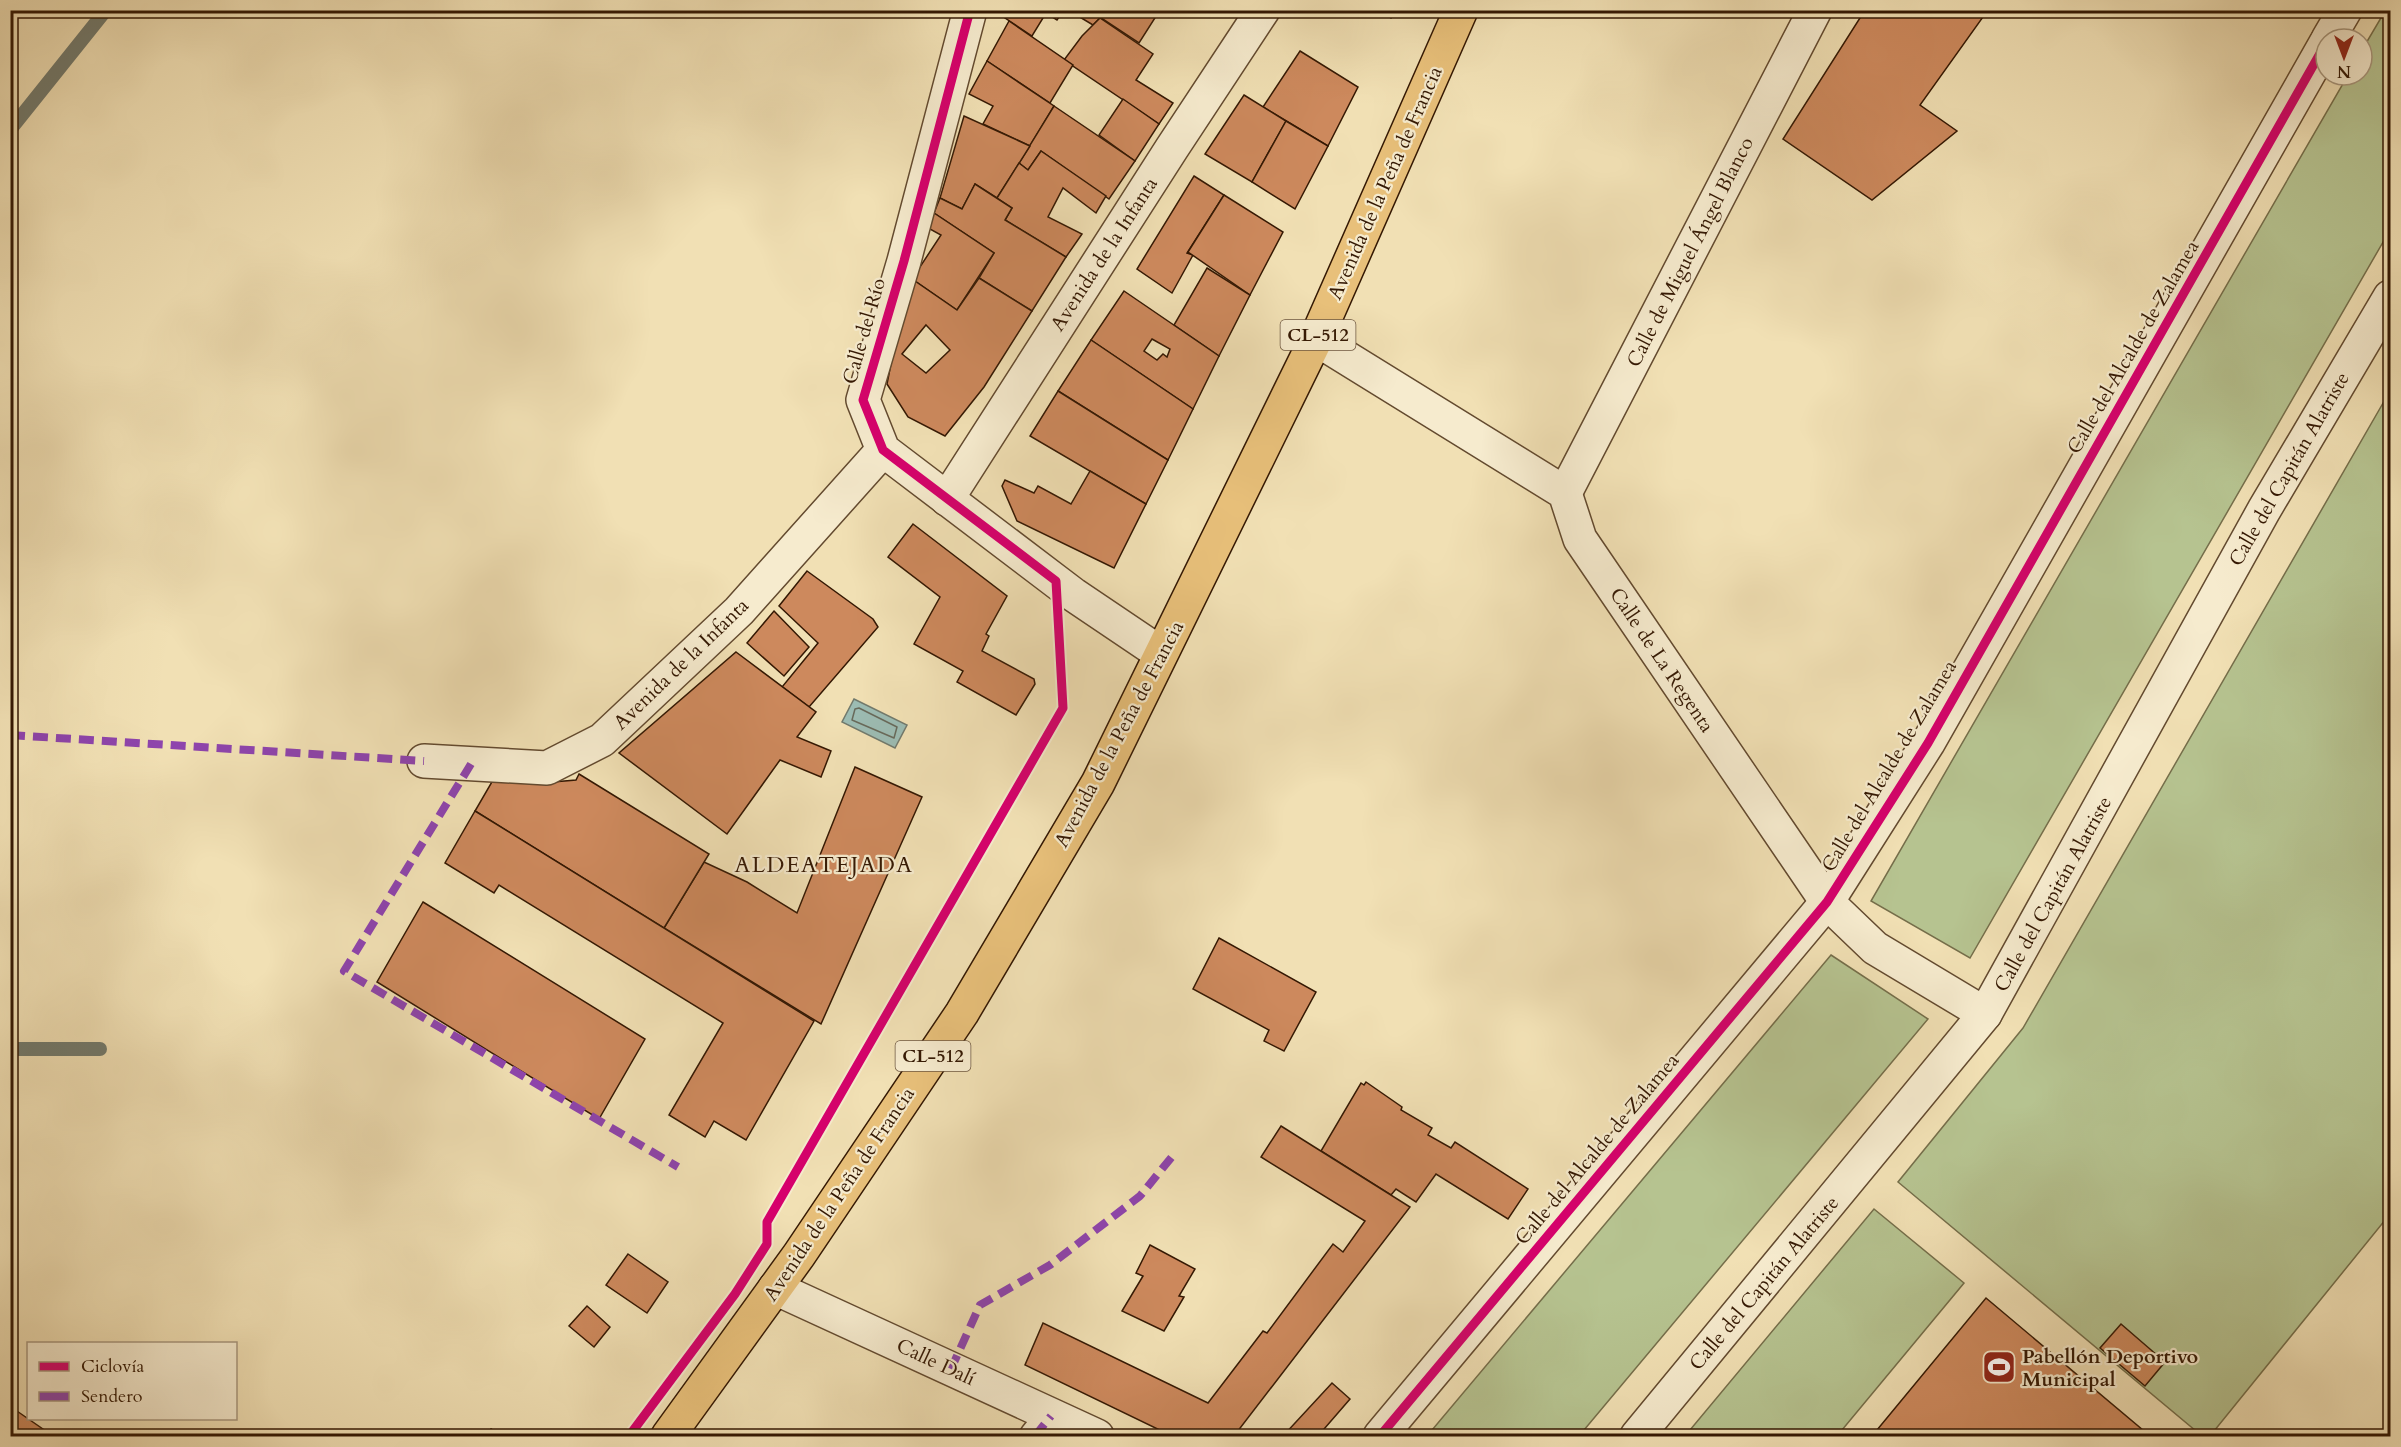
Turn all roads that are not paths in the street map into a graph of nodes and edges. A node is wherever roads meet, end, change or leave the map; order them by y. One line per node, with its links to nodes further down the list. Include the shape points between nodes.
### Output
1 (970, 10): 10 (street, Calle del Río, via 863,400)
2 (1263, 10): 12 (street, Avenida de la Infanta)
3 (1461, 10): 9 (main road, Avenida de la Peña de Francia / CL-512)
4 (1815, 10): 11 (street, Calle de Miguel Ángel Blanco)
5 (2344, 10): 6 (street)
6 (2335, 27)
7 (2314, 64): 15 (street, Calle del Alcalde de Zalamea, via 1928,743)
8 (2391, 297): 16 (street, Calle del Capitán Alatriste, via 2264,510)
9 (1316, 339): 11 (street); 13 (main road, Avenida de la Peña de Francia / CL-512)
10 (883, 450): 12 (street); 14 (street, Avenida de la Infanta, via 739,611 602,740 547,768)
11 (1565, 494): 15 (street, Calle de La Regenta, via 1580,539)
12 (947, 499): 13 (street, via 1074,595)
13 (1160, 653): 17 (main road, Avenida de la Peña de Francia / CL-512, via 1098,783 962,1014)
14 (424, 761)
15 (1827, 902): 16 (street, Calle de La Regenta, via 1875,948); 21 (street, Calle del Alcalde de Zalamea)
16 (1985, 1014): 22 (street, Calle del Capitán Alatriste)
17 (775, 1288): 18 (street, Calle Dalí); 19 (main road, Avenida de la Peña de Francia / CL-512)
18 (1043, 1426): 20 (street, Calle Dalí)
19 (668, 1437)
20 (1097, 1437)
21 (1380, 1437)
22 (1637, 1437)

